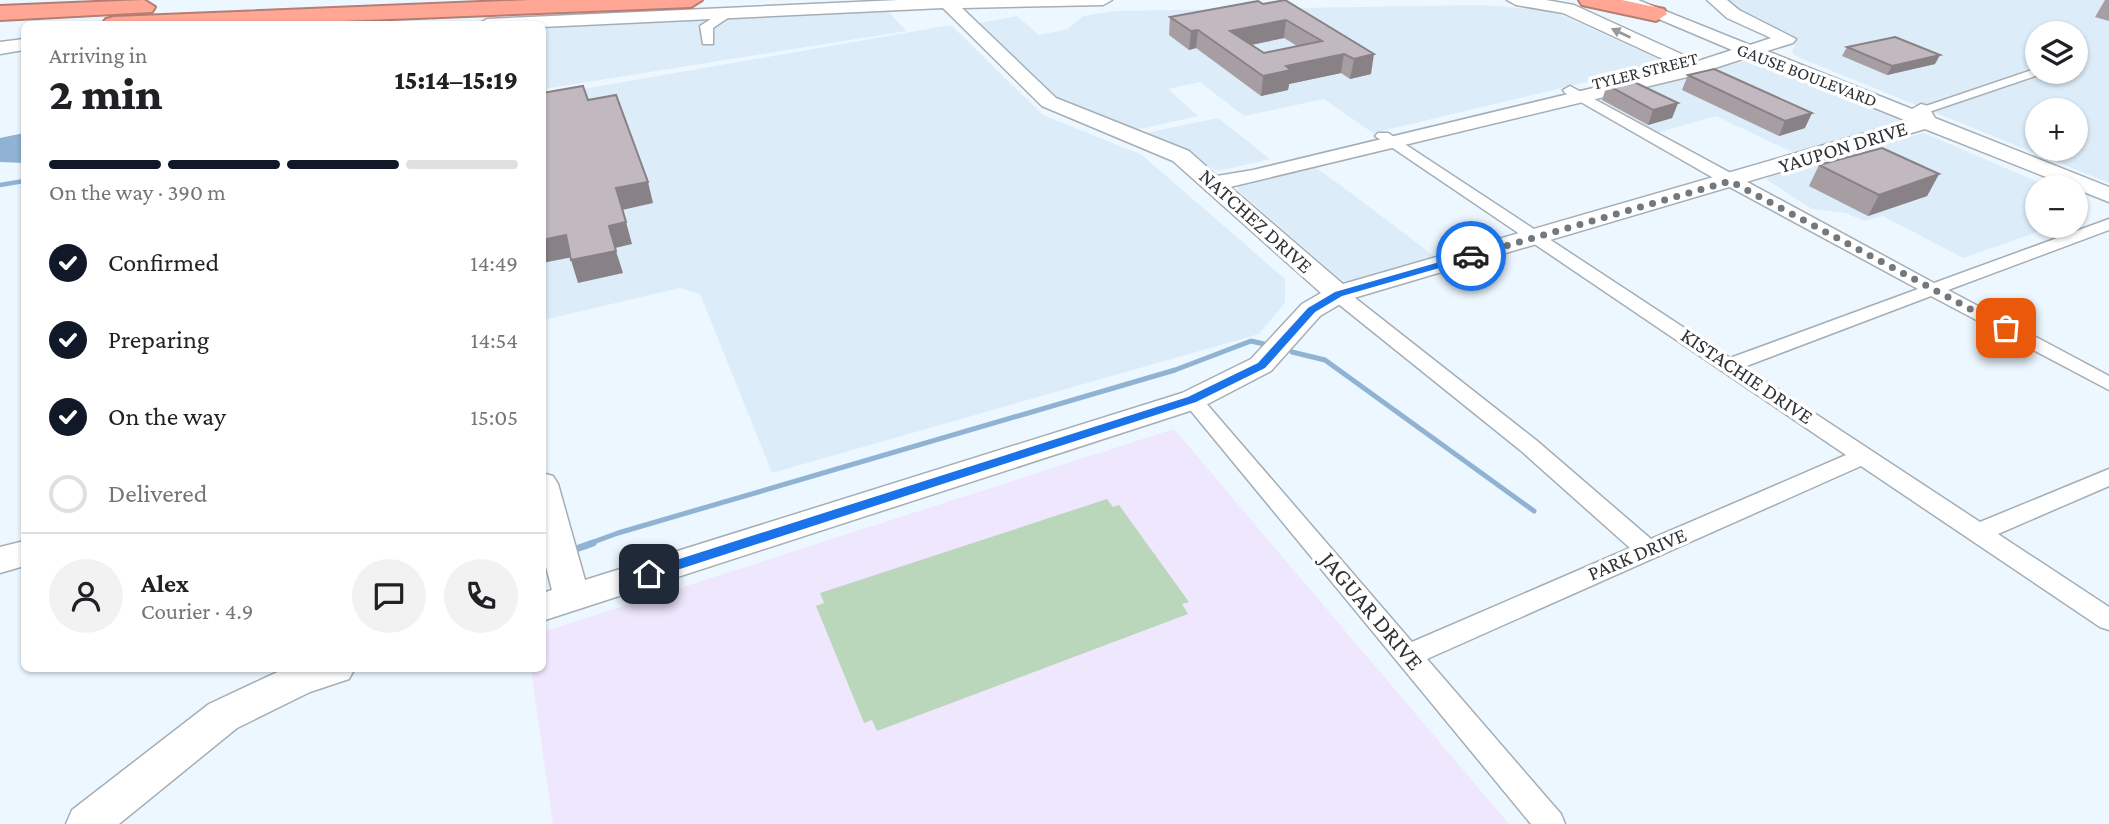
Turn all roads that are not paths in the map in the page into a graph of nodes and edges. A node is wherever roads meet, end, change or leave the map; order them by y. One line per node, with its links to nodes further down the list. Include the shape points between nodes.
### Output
1 (307, 0): 10 (highway)
2 (691, 0): 12 (highway)
3 (1103, 0): 8 (street)
4 (1516, 0): 20 (street, one-way to 4, via 1568,9)
5 (1590, 0): 9 (highway)
6 (1623, 0): 9 (street, GAUSE BOULEVARD)
7 (1716, 0): 19 (street, via 1733,14 1786,36 1785,41)
8 (947, 3): 11 (street); 26 (street, NATCHEZ DRIVE, via 1049,102 1181,156)
9 (1665, 6): 19 (street, GAUSE BOULEVARD)
10 (0, 13)
11 (729, 13): 13 (street); 16 (street, via 706,26)
12 (186, 21)
13 (546, 21)
14 (21, 28): 15 (highway)
15 (0, 29)
16 (708, 41)
17 (21, 46): 18 (street)
18 (0, 48)
19 (1758, 50): 20 (street, TYLER STREET, via 1728,51); 22 (street, TYLER STREET); 23 (street, GAUSE BOULEVARD)
20 (1683, 62): 22 (street, TYLER STREET)
21 (2025, 78): 23 (street)
22 (1576, 93): 24 (street, TYLER STREET); 25 (street)
23 (1923, 116): 25 (street, YAUPON DRIVE); 27 (street, GAUSE BOULEVARD)
24 (1388, 139): 26 (street, TYLER STREET); 29 (street, KISTACHIE DRIVE)
25 (1730, 181): 29 (street, YAUPON DRIVE); 30 (street)
26 (1214, 183): 31 (street, NATCHEZ DRIVE)
27 (2109, 195)
28 (2109, 224): 30 (street)
29 (1536, 237): 31 (street, YAUPON DRIVE); 32 (street, KISTACHIE DRIVE)
30 (1934, 289): 32 (street); 33 (street)
31 (1338, 294): 34 (street, YAUPON DRIVE, via 1311,310 1261,365); 39 (street, NATCHEZ DRIVE, via 1528,445)
32 (1730, 365): 35 (street, KISTACHIE DRIVE)
33 (2109, 384)
34 (1192, 400): 42 (street, YAUPON DRIVE); 44 (street, JAGUAR DRIVE)
35 (1866, 455): 38 (street, KISTACHIE DRIVE); 39 (street, PARK DRIVE)
36 (2109, 477): 38 (street)
37 (546, 516): 42 (street)
38 (1980, 532): 43 (street, KISTACHIE DRIVE)
39 (1647, 548): 44 (street, PARK DRIVE)
40 (21, 555): 41 (street)
41 (0, 560)
42 (557, 603)
43 (2109, 620)
44 (1409, 655): 47 (street, JAGUAR DRIVE)
45 (323, 672): 46 (street, via 223,716)
46 (87, 824)
47 (1550, 824)

